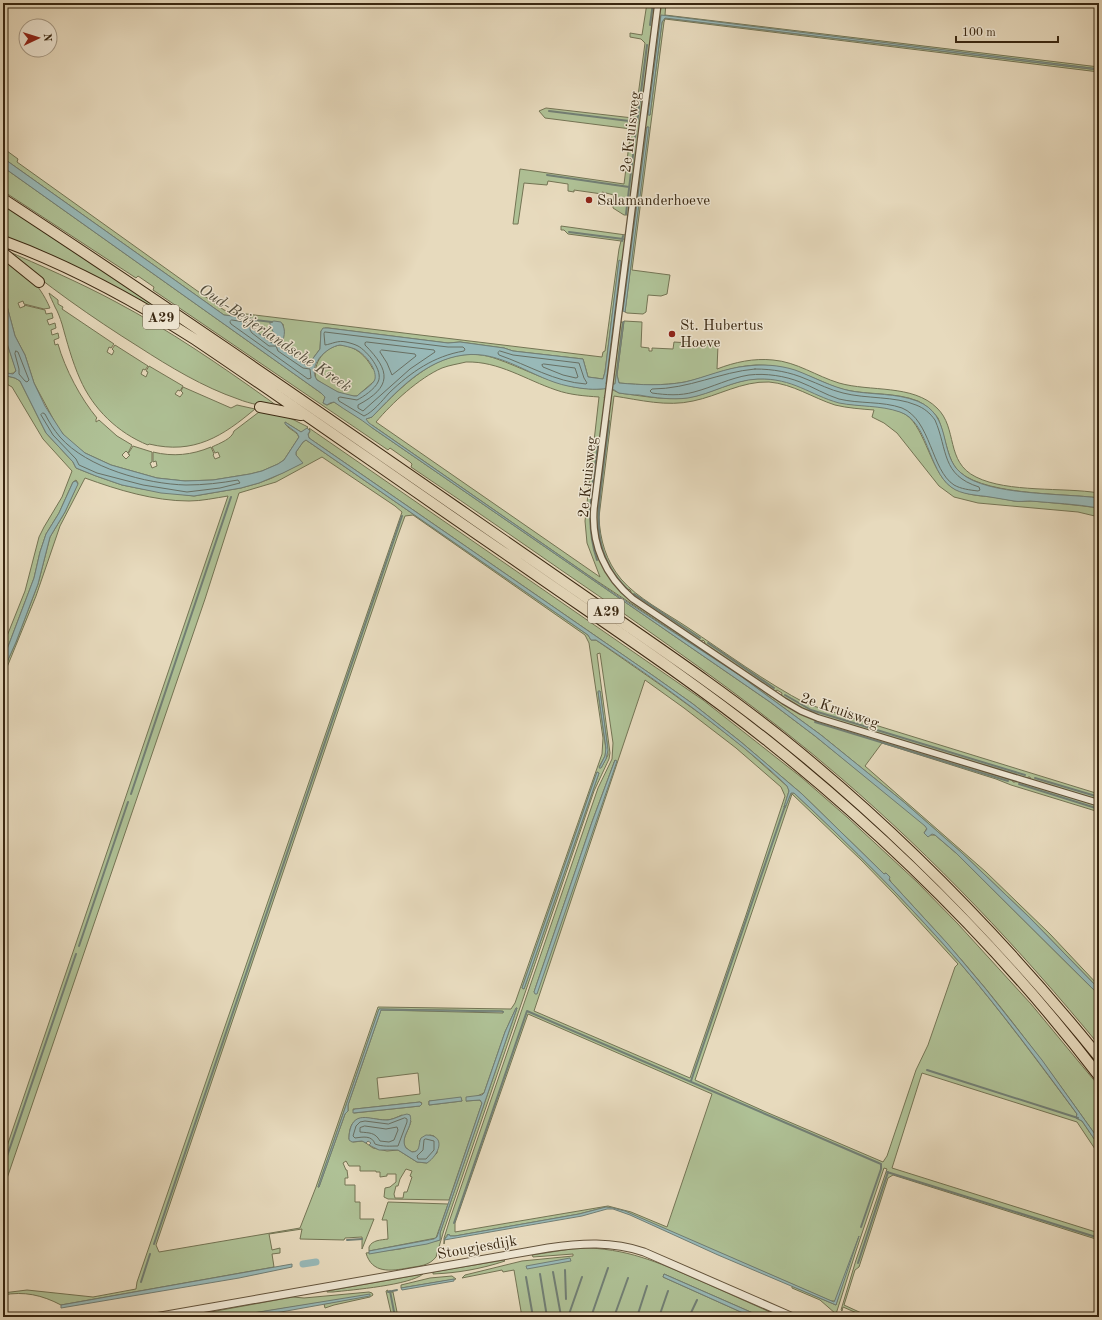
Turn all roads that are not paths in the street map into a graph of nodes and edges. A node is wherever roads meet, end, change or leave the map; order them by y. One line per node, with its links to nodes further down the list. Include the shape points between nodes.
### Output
1 (658, 3): 8 (street, 2e Kruisweg, via 595,500 594,525 597,546 603,561 628,596 807,714)
2 (3, 199): 9 (highway, A29, via 264,373 663,650 763,723 866,810 941,880 1025,969)
3 (3, 241): 7 (highway, A29, via 59,264 155,314)
4 (3, 253): 5 (highway)
5 (39, 282)
6 (260, 407): 7 (highway, A29)
7 (306, 416): 10 (highway, A29, via 700,690 806,773 896,853 948,904 1026,988)
8 (1099, 803)
9 (1099, 1057)
10 (1099, 1076)
11 (155, 1317): 12 (street, Stougjesdijk, via 548,1248 596,1243 626,1247 655,1256)
12 (793, 1317)

